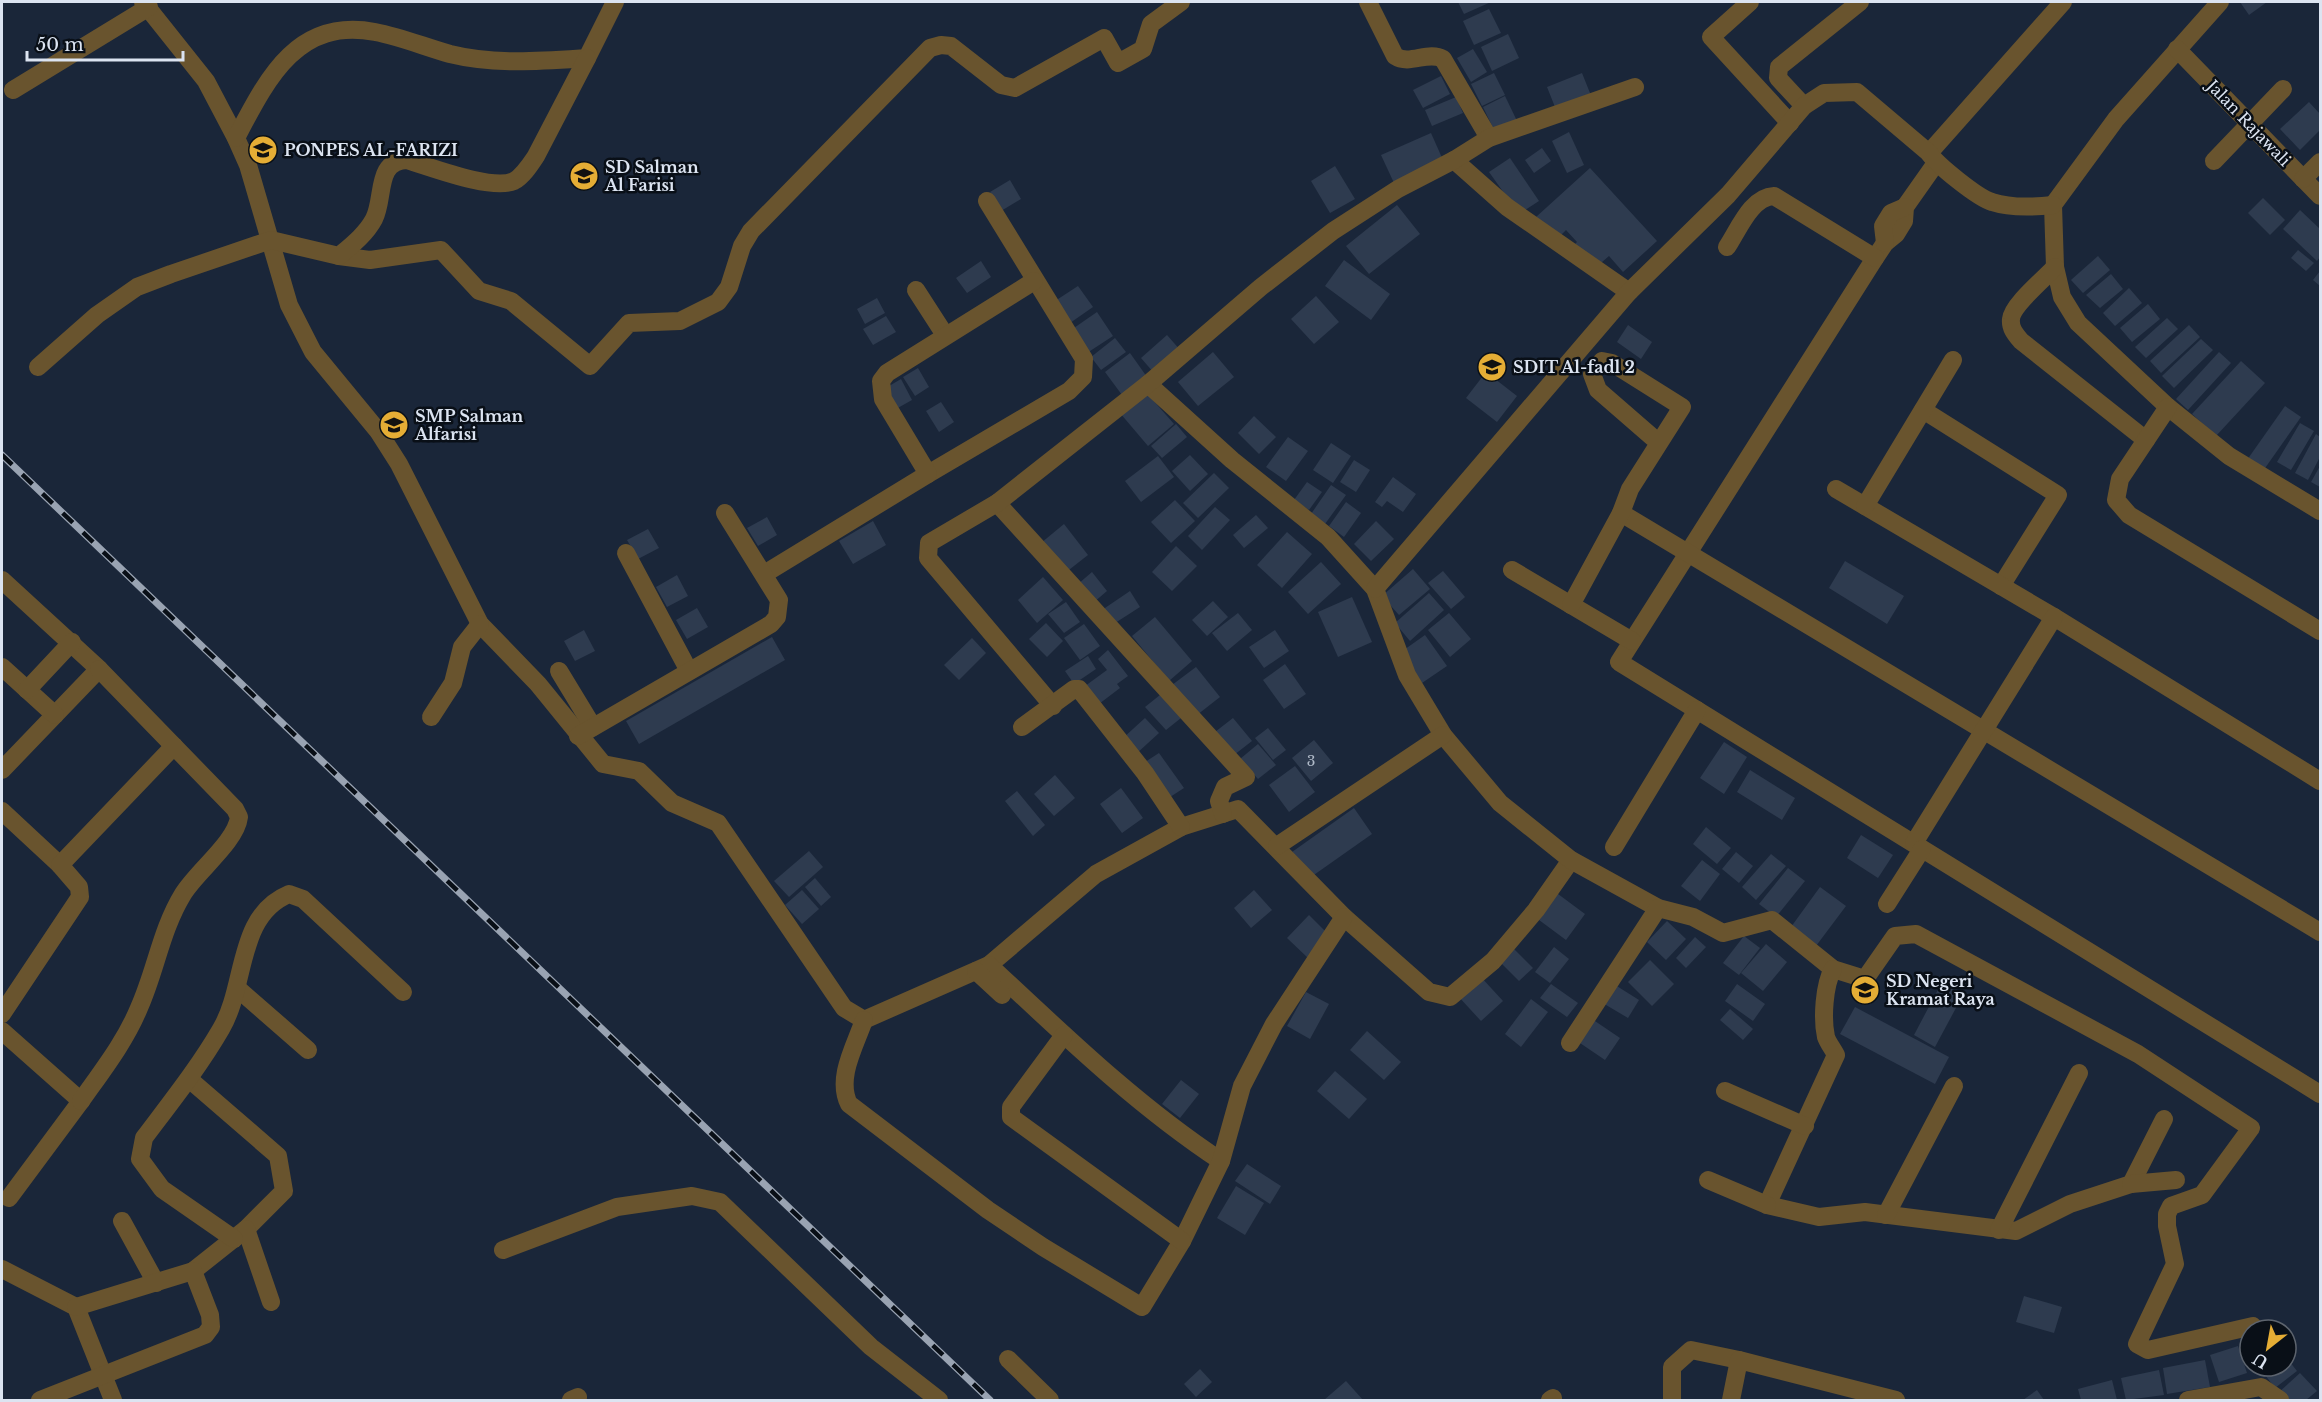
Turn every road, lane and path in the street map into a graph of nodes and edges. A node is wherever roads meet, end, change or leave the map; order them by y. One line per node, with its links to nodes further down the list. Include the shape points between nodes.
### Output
1 (615, 2): 10 (street)
2 (1181, 2): 30 (street, via 1151,24 1143,49 1118,63 1104,38 1015,88 1001,86 951,46 930,48 751,231 729,287 718,302 680,321 629,323 590,366 512,301 479,291 441,250 370,260)
3 (1368, 2): 18 (street, via 1395,56 1407,61 1435,56 1443,59)
4 (1750, 2): 15 (street, via 1711,37)
5 (1860, 2): 14 (street, via 1779,67 1778,78)
6 (2063, 2): 19 (street)
7 (2220, 2): 9 (street)
8 (146, 4): 13 (street); 17 (street, via 206,81)
9 (2177, 49): 16 (street, Jalan Rajawali); 26 (street, via 2116,119)
10 (587, 58): 17 (street, via 498,61 452,54 376,32 325,32 297,48 279,66); 30 (street, via 536,156 513,181 494,184 398,160 385,172 374,218 363,235)
11 (1635, 87): 18 (street)
12 (2283, 89): 16 (street)
13 (13, 90)
14 (1804, 106): 15 (street); 19 (street, via 1824,93 1857,92)
15 (1790, 123): 34 (street, via 1728,195)
16 (2250, 123): 21 (street); 23 (street, Jalan Rajawali)
17 (236, 138): 27 (street)
18 (1489, 138): 20 (street)
19 (1932, 158): 26 (street, via 1991,202); 29 (street, via 1905,207 1904,221)
20 (1454, 160): 34 (street, via 1507,207); 38 (street, via 1398,189 1333,231)
21 (2214, 161)
22 (2320, 162): 23 (street)
23 (2303, 179): 24 (street, Jalan Rajawali)
24 (2320, 196)
25 (987, 201): 32 (street)
26 (2053, 206): 31 (street)
27 (271, 240): 30 (street); 37 (street, via 137,287 97,315); 59 (street, via 298,328 399,464)
28 (1727, 247): 29 (street, via 1756,202 1764,196 1774,196)
29 (1880, 251): 51 (street)
30 (339, 256)
31 (2055, 267): 39 (street, via 2062,297 2078,323); 41 (street, via 2015,309 2011,319 2013,331)
32 (1034, 281): 35 (street); 43 (street, via 1084,359 1083,377 1069,391)
33 (916, 290): 35 (street)
34 (1629, 292): 56 (street)
35 (945, 335): 43 (street, via 887,373 880,390)
36 (1953, 360): 40 (street)
37 (38, 367)
38 (1148, 384): 45 (street); 56 (street, via 1232,460 1328,537)
39 (2168, 407): 41 (street); 47 (street, via 2229,456)
40 (1923, 410): 46 (street); 55 (street, via 2058,495)
41 (2146, 440): 60 (street, via 2120,479 2116,500 2129,515)
42 (1659, 443): 42 (street, via 1682,407 1612,363 1602,361 1592,374 1598,390); 49 (street, via 1630,489)
43 (928, 474): 53 (street)
44 (1836, 489): 46 (street)
45 (997, 503): 68 (street, via 929,543 928,558); 80 (street, via 1246,777 1225,787 1219,801)
46 (1865, 506): 55 (street)
47 (2320, 511)
48 (725, 513): 53 (street)
49 (1621, 513): 51 (street); 57 (street)
50 (626, 553): 66 (street)
51 (1688, 554): 61 (street); 73 (street)
52 (1512, 570): 57 (street)
53 (764, 574): 66 (street, via 779,600 777,617)
54 (2, 580): 62 (street)
55 (2001, 586): 58 (street)
56 (1375, 589): 75 (street, via 1407,675)
57 (1571, 605): 61 (street)
58 (2054, 617): 73 (street); 78 (street)
59 (480, 624): 71 (street, via 462,647 453,683); 74 (street)
60 (2320, 631)
61 (1632, 641): 69 (street, via 1619,662)
62 (72, 642): 64 (street); 67 (street)
63 (2, 667): 67 (street)
64 (99, 669): 70 (street); 76 (street)
65 (559, 671): 74 (street)
66 (689, 671): 74 (street)
67 (27, 690): 70 (street)
68 (1053, 706): 72 (street); 81 (street, via 1074,689 1082,690)
69 (1697, 710): 83 (street); 84 (street)
70 (55, 715): 77 (street)
71 (431, 717)
72 (1022, 727)
73 (1984, 731): 83 (street); 90 (street)
74 (585, 732): 97 (street, via 603,764 639,771 672,803 718,823 844,1008)
75 (1443, 735): 82 (street); 85 (street, via 1500,803)
76 (174, 746): 86 (street); 107 (street, via 235,809 238,824 185,891 170,917 138,1011 124,1039)
77 (2, 770)
78 (2320, 781)
79 (2, 811): 86 (street)
80 (1223, 814): 81 (street); 82 (street, via 1238,809)
81 (1181, 827): 91 (street, via 1096,874)
82 (1277, 846): 89 (street)
83 (1918, 846): 87 (street); 106 (street)
84 (1614, 847)
85 (1571, 860): 88 (street); 89 (street, via 1493,961 1450,997 1429,992)
86 (60, 865): 96 (street, via 79,887 80,897)
87 (1887, 904)
88 (1658, 908): 92 (street, via 1693,916 1723,933 1772,920); 100 (street)
89 (1344, 917): 110 (street, via 1274,1024 1242,1086)
90 (2320, 932)
91 (983, 968): 95 (street); 97 (street); 99 (street)
92 (1833, 969): 109 (street, via 1828,979 1826,1038 1836,1054); 127 (street, via 1865,979 1894,936 1916,934 2138,1054 2251,1128 2202,1195 2171,1206 2167,1226 2175,1264 2137,1344 2148,1350)
93 (237, 988): 94 (street, via 253,927 273,901 289,894 303,899); 101 (street); 103 (street, via 223,1026)
94 (403, 992)
95 (1002, 995)
96 (2, 1014)
97 (864, 1020): 120 (street, via 843,1082 849,1104 988,1210 1139,1307 1144,1306)
98 (2, 1031): 107 (street)
99 (1064, 1035): 110 (street, via 1135,1098); 120 (street, via 1011,1107 1011,1117)
100 (1570, 1043)
101 (308, 1050)
102 (2079, 1073): 118 (street)
103 (189, 1078): 119 (street, via 279,1156 284,1191); 119 (street, via 144,1138 140,1159 162,1189)
104 (1954, 1086): 116 (street)
105 (1725, 1090): 109 (street)
106 (2320, 1094)
107 (81, 1101): 114 (street)
108 (2164, 1119): 113 (street)
109 (1805, 1126): 115 (street)
110 (1221, 1161): 120 (street)
111 (1708, 1180): 115 (street)
112 (2176, 1180): 113 (street)
113 (2131, 1184): 118 (street, via 2070,1204 2016,1231)
114 (9, 1198)
115 (1767, 1205): 116 (street, via 1819,1217 1865,1212)
116 (1886, 1215): 118 (street)
117 (122, 1221): 124 (street)
118 (1999, 1230)
119 (240, 1234): 123 (street); 125 (street)
120 (1182, 1240)
121 (503, 1250): 135 (street, via 616,1207 692,1196 720,1202 871,1347)
122 (2, 1269): 126 (street)
123 (193, 1271): 124 (street); 130 (street, via 210,1316 209,1332)
124 (156, 1283): 126 (street)
125 (271, 1302)
126 (76, 1307): 130 (street)
127 (2238, 1329)
128 (1008, 1359): 136 (street)
129 (1739, 1360): 132 (street); 137 (street, via 1691,1350 1672,1367); 138 (street)
130 (102, 1374): 133 (street); 134 (street)
131 (2245, 1388): 140 (street); 141 (street); 142 (street, via 2261,1387)
132 (1847, 1394): 139 (street)
133 (40, 1401)
134 (113, 1401)
135 (939, 1401)
136 (1050, 1401)
137 (1672, 1401)
138 (1731, 1401)
139 (1896, 1401)
140 (2188, 1401)
141 (2230, 1401)
142 (2280, 1401)

